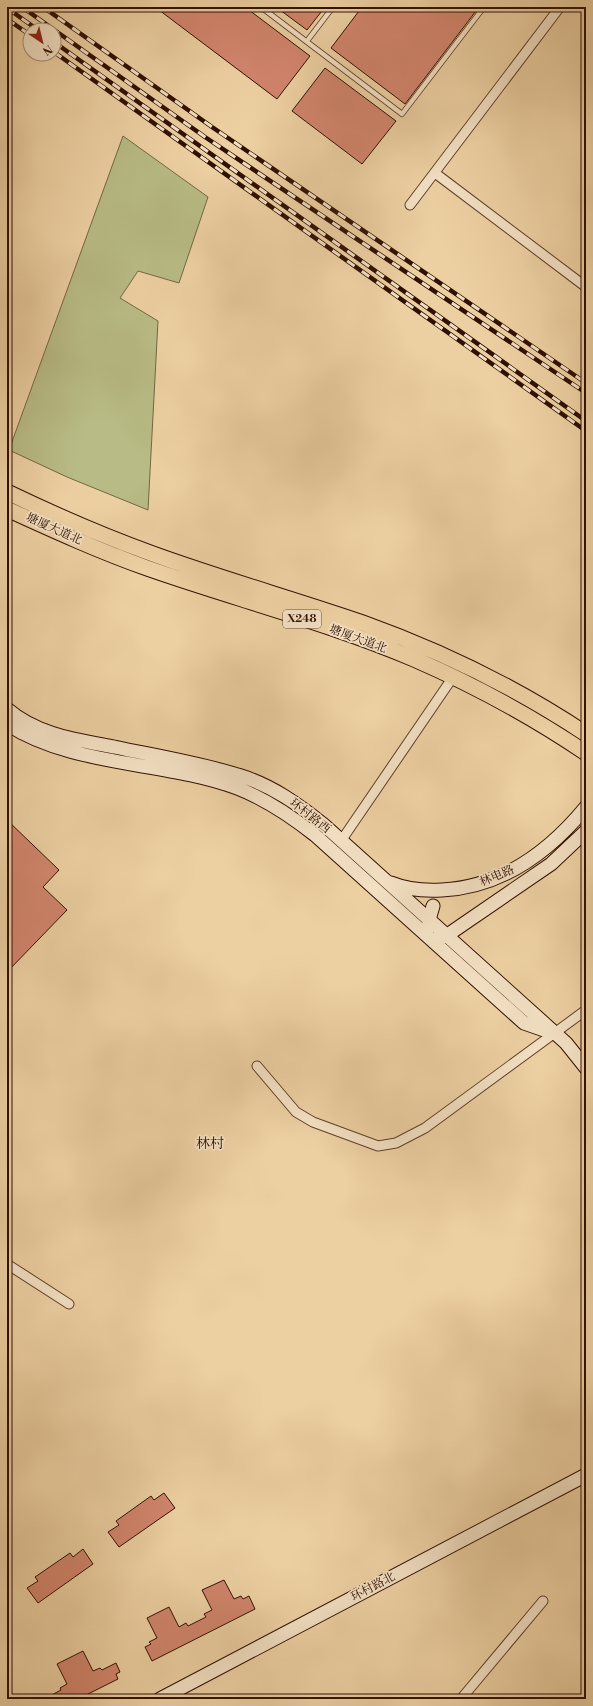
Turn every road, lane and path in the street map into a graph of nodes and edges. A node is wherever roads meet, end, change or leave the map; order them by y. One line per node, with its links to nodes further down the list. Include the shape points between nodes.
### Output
1 (261, 7): 5 (lane)
2 (333, 7): 5 (lane)
3 (484, 7): 5 (lane, via 402,114)
4 (560, 7): 6 (street)
5 (307, 42)
6 (435, 173): 7 (street); 8 (street)
7 (410, 205)
8 (586, 287)
9 (7, 492): 13 (main road, 塘厦大道北 / X248, via 97,533 152,554 364,624 418,645 522,694)
10 (7, 509): 11 (main road, 塘厦大道北 / X248, via 146,568 358,638)
11 (453, 677): 14 (main road, 塘厦大道北 / X248, via 514,707); 17 (street)
12 (8, 719): 17 (main road, 环村路西, via 65,737 243,776 298,804); 24 (main road, 环村路西, via 35,740 60,748 207,779 263,799 315,835)
13 (586, 734)
14 (586, 752)
15 (586, 808): 19 (main road, 林电路, via 558,838 514,870 495,880)
16 (586, 832): 22 (main road, 林电路, via 551,864)
17 (341, 841): 18 (main road, 环村路西)
18 (386, 881): 19 (main road, 林电路, via 404,888 425,891); 21 (main road, 环村路西)
19 (450, 890): 20 (main road, via 439,897)
20 (434, 906): 21 (main road); 22 (main road, via 434,915 440,922 449,926)
21 (429, 920): 23 (main road, 环村路西); 24 (main road)
22 (460, 926): 23 (main road, 林电路)
23 (446, 936): 24 (main road, 林电路); 26 (main road, 环村路西)
24 (430, 939): 26 (main road, 环村路西, via 524,1023)
25 (586, 1010): 26 (street)
26 (553, 1033): 27 (street, via 425,1128 396,1143 378,1146 312,1122 296,1112); 28 (main road, 环村路西)
27 (257, 1066)
28 (586, 1068)
29 (7, 1264): 30 (street)
30 (69, 1304)
31 (586, 1475): 33 (main road, 环村路北)
32 (543, 1601): 34 (street)
33 (160, 1699)
34 (461, 1699)

